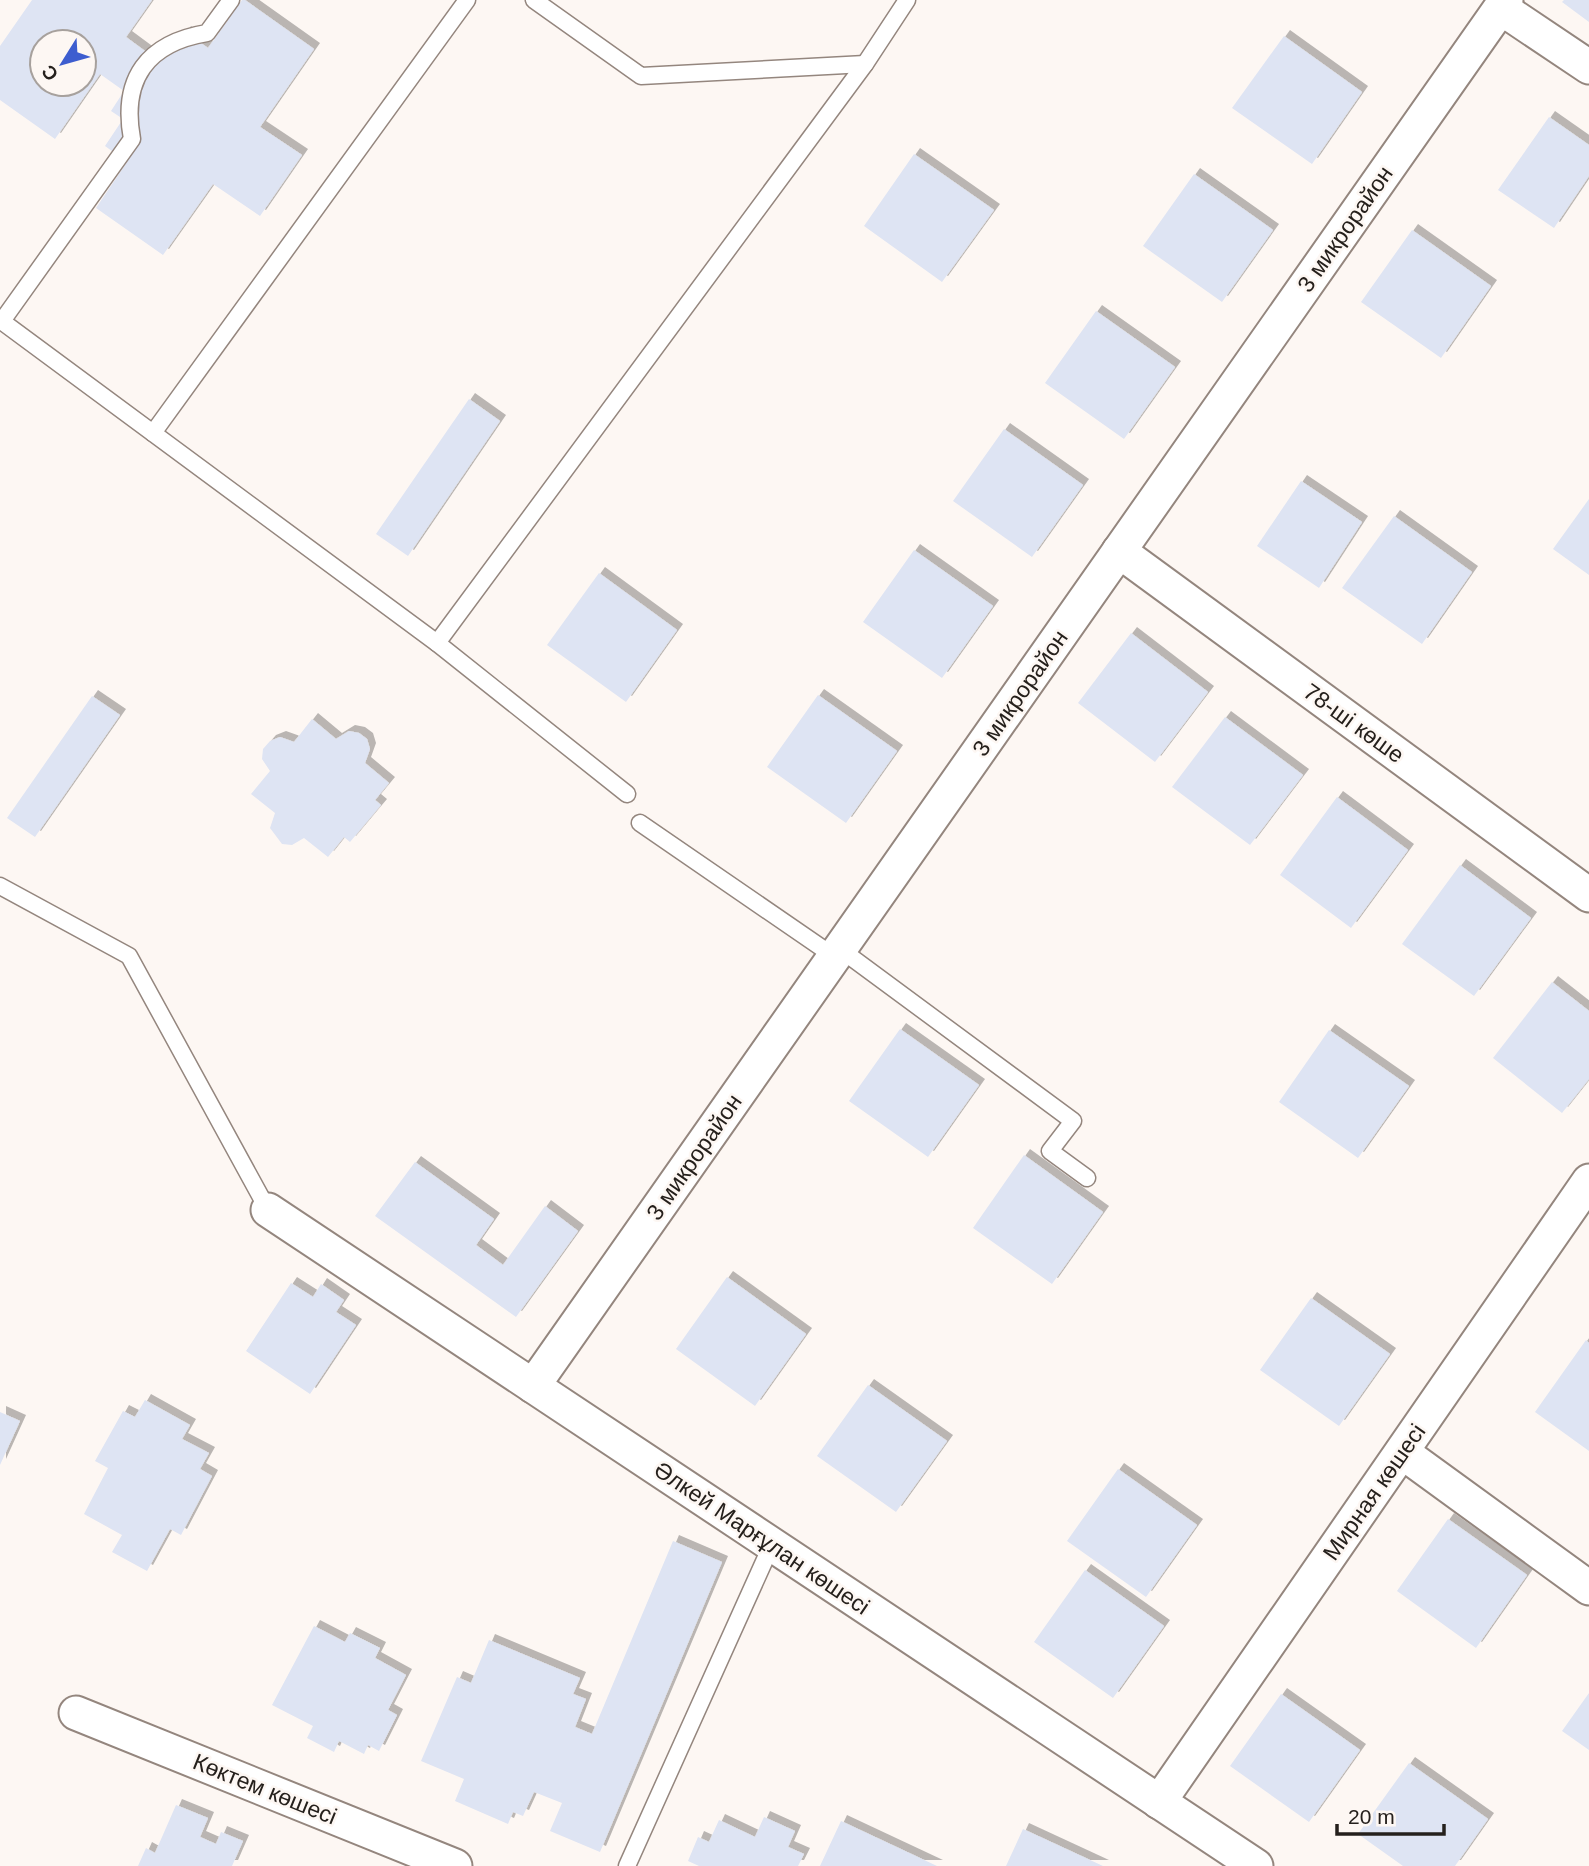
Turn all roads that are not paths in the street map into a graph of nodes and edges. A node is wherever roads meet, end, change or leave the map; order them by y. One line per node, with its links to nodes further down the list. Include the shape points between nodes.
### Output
1 (231, 0): 8 (lane, via 207,33 180,38 153,55 134,82 128,113 132,139)
2 (467, 0): 9 (lane)
3 (534, 0): 6 (lane, via 641,76)
4 (907, 0): 6 (lane)
5 (1504, 4): 7 (street); 10 (street, 3 микрорайон)
6 (864, 64): 11 (lane)
7 (1589, 67)
8 (1, 321): 9 (lane)
9 (153, 433): 11 (lane)
10 (1119, 551): 15 (street, 78-ші көше); 16 (street, 3 микрорайон)
11 (437, 643): 12 (lane)
12 (627, 794)
13 (640, 823): 16 (lane)
14 (0, 886): 19 (lane, via 129,956)
15 (1589, 895)
16 (838, 953): 17 (lane, via 1073,1121 1050,1151); 20 (street, 3 микрорайон)
17 (1087, 1178)
18 (1589, 1181): 21 (street, Мирная көшесі)
19 (268, 1210): 20 (street, Әлкей Марғұлан көшесі)
20 (533, 1386): 22 (street, Әлкей Марғұлан көшесі)
21 (1402, 1452): 23 (street); 25 (street, Мирная көшесі)
22 (772, 1544): 25 (street, Әлкей Марғұлан көшесі); 27 (lane)
23 (1589, 1588)
24 (76, 1713): 26 (street, Көктем көшесі)
25 (1159, 1802): 28 (street, Әлкей Марғұлан көшесі)
26 (455, 1866)
27 (627, 1866)
28 (1256, 1866)

